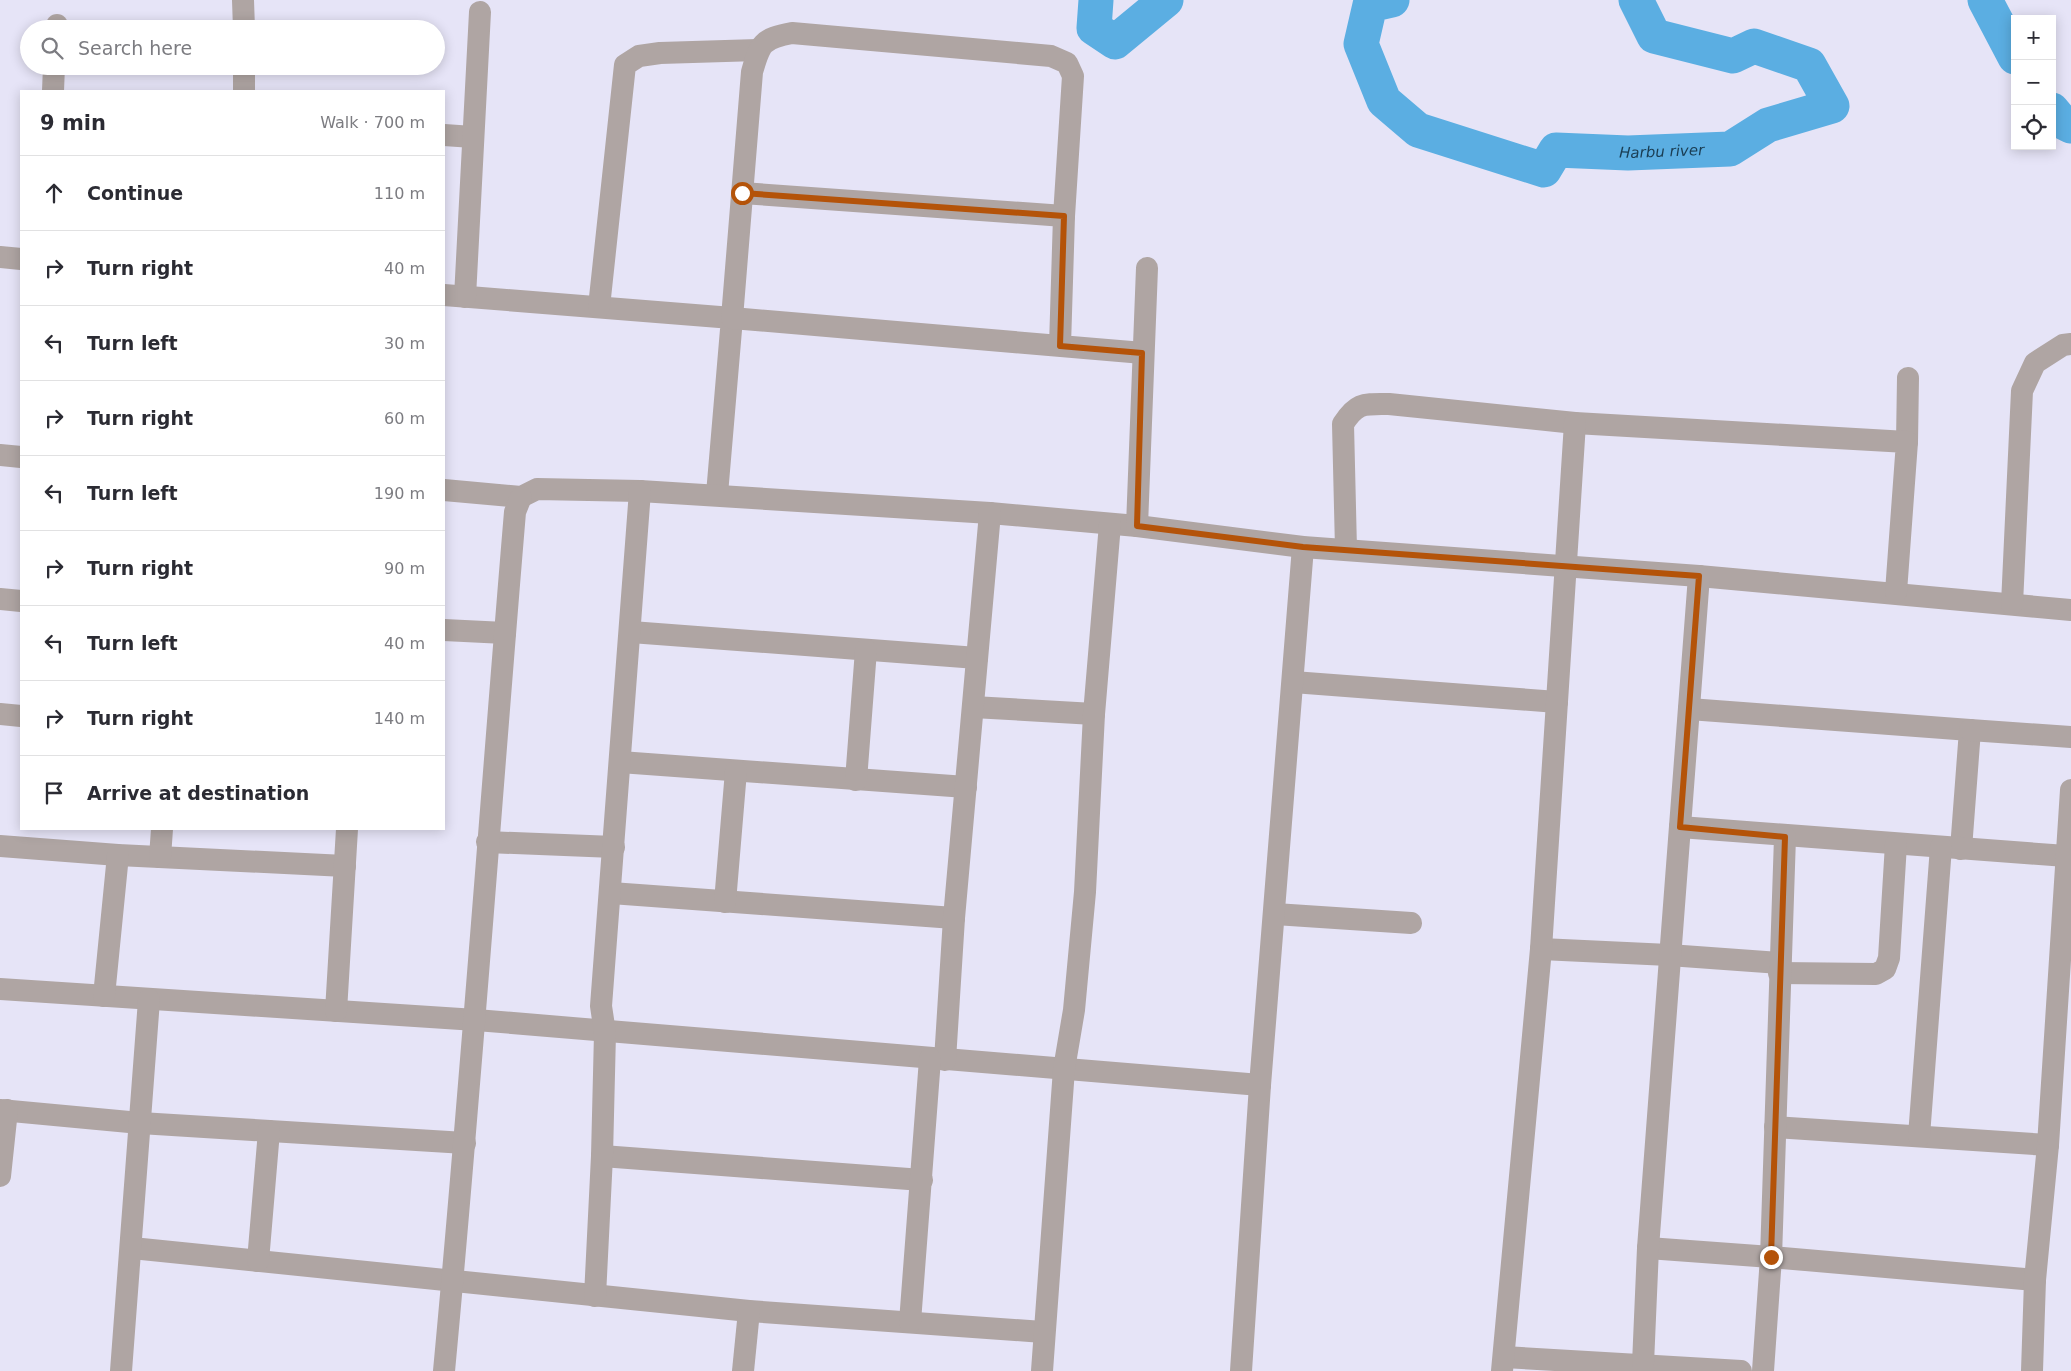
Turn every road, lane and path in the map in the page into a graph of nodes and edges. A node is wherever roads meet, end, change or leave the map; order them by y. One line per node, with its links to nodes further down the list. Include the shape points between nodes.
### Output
1 (243, 0): 3 (street)
2 (480, 12): 10 (street)
3 (244, 20)
4 (758, 50): 11 (street, via 752,72); 12 (street, via 770,37 792,33 1051,56 1067,63 1073,76); 17 (street, via 660,53 639,56 625,65)
5 (54, 75): 7 (street)
6 (244, 75): 8 (street)
7 (53, 90)
8 (244, 90)
9 (445, 135): 10 (street)
10 (473, 137): 16 (street)
11 (742, 193): 12 (street); 18 (street)
12 (1064, 216): 20 (street)
13 (0, 257): 14 (street)
14 (20, 259)
15 (1147, 268): 21 (street)
16 (454, 296): 17 (street)
17 (599, 307): 18 (street)
18 (732, 318): 20 (street); 29 (street)
19 (2071, 344): 41 (street, via 2063,344 2035,362 2022,391)
20 (1060, 346): 21 (street)
21 (1142, 353): 33 (street)
22 (1908, 378): 24 (street)
23 (1574, 423): 24 (street); 35 (street, via 1389,404 1367,404 1352,410 1343,424); 36 (street)
24 (1907, 442): 38 (street)
25 (0, 456): 26 (street)
26 (20, 457)
27 (445, 490): 30 (street)
28 (640, 491): 29 (street); 30 (street, via 537,489); 44 (street)
29 (717, 494): 31 (street)
30 (521, 497): 45 (street, via 515,512)
31 (990, 513): 32 (street); 47 (street)
32 (1110, 524): 33 (street); 53 (street)
33 (1137, 526): 34 (street)
34 (1303, 547): 35 (street); 48 (street)
35 (1346, 549): 36 (street)
36 (1566, 567): 37 (street); 49 (street)
37 (1699, 576): 38 (street); 51 (street)
38 (1896, 592): 41 (street)
39 (0, 599): 40 (street)
40 (20, 601)
41 (2012, 604): 42 (street)
42 (2071, 610)
43 (445, 630): 45 (street)
44 (631, 632): 46 (street); 57 (street)
45 (505, 633): 66 (street)
46 (866, 650): 47 (street); 59 (street)
47 (978, 658): 50 (street)
48 (1293, 682): 49 (street); 77 (street)
49 (1557, 702): 80 (street)
50 (973, 707): 53 (street); 60 (street)
51 (1689, 709): 55 (street); 62 (street)
52 (0, 714): 54 (street)
53 (1094, 714): 91 (street, via 1085,892 1074,1010)
54 (20, 716)
55 (1970, 730): 56 (street); 70 (street)
56 (2071, 737)
57 (620, 762): 58 (street); 69 (street)
58 (736, 771): 59 (street); 76 (street)
59 (856, 780): 60 (street)
60 (966, 787): 78 (street)
61 (2071, 790): 72 (street)
62 (1680, 827): 65 (street); 81 (street)
63 (162, 830): 73 (street)
64 (347, 830): 74 (street)
65 (1785, 837): 67 (street); 82 (street)
66 (487, 842): 69 (street); 87 (street)
67 (1896, 844): 70 (street); 82 (street, via 1889,958 1885,970 1876,974)
68 (0, 846): 71 (street)
69 (614, 847): 75 (street)
70 (1951, 848): 72 (street); 97 (street)
71 (118, 855): 73 (street); 84 (street)
72 (2066, 856): 88 (street)
73 (160, 857): 74 (street)
74 (345, 866): 86 (street)
75 (610, 893): 76 (street); 89 (street, via 601,1006)
76 (725, 902): 78 (street)
77 (1275, 914): 79 (street); 92 (street)
78 (954, 918): 90 (street)
79 (1411, 923)
80 (1541, 949): 81 (street); 113 (street)
81 (1669, 955): 82 (street); 104 (street)
82 (1780, 968): 95 (street)
83 (0, 989): 84 (street)
84 (104, 996): 85 (street)
85 (149, 1000): 86 (street); 94 (street)
86 (336, 1011): 87 (street)
87 (476, 1020): 89 (street); 98 (street)
88 (2063, 1020): 99 (street)
89 (605, 1033): 90 (street); 100 (street)
90 (938, 1060): 91 (street); 102 (street)
91 (1064, 1069): 92 (street); 112 (street)
92 (1260, 1085): 119 (street)
93 (4, 1110): 94 (street); 101 (street)
94 (140, 1122): 96 (street); 103 (street)
95 (1775, 1127): 97 (street); 105 (street)
96 (269, 1131): 98 (street); 106 (street)
97 (1919, 1136): 99 (street)
98 (465, 1143): 108 (street)
99 (2048, 1145): 107 (street)
100 (602, 1156): 102 (street); 109 (street)
101 (0, 1176)
102 (922, 1180): 111 (street)
103 (132, 1248): 106 (street); 115 (street)
104 (1648, 1248): 105 (street); 114 (street)
105 (1771, 1257): 107 (street); 121 (street)
106 (258, 1262): 108 (street)
107 (2035, 1280): 122 (street)
108 (452, 1282): 109 (street); 116 (street)
109 (595, 1296): 110 (street)
110 (749, 1311): 111 (street); 117 (street)
111 (910, 1322): 112 (street)
112 (1043, 1332): 118 (street)
113 (1503, 1364): 114 (street)
114 (1643, 1364): 120 (street)
115 (122, 1371)
116 (444, 1371)
117 (743, 1371)
118 (1042, 1371)
119 (1241, 1371)
120 (1741, 1371)
121 (1763, 1371)
122 (2032, 1371)

